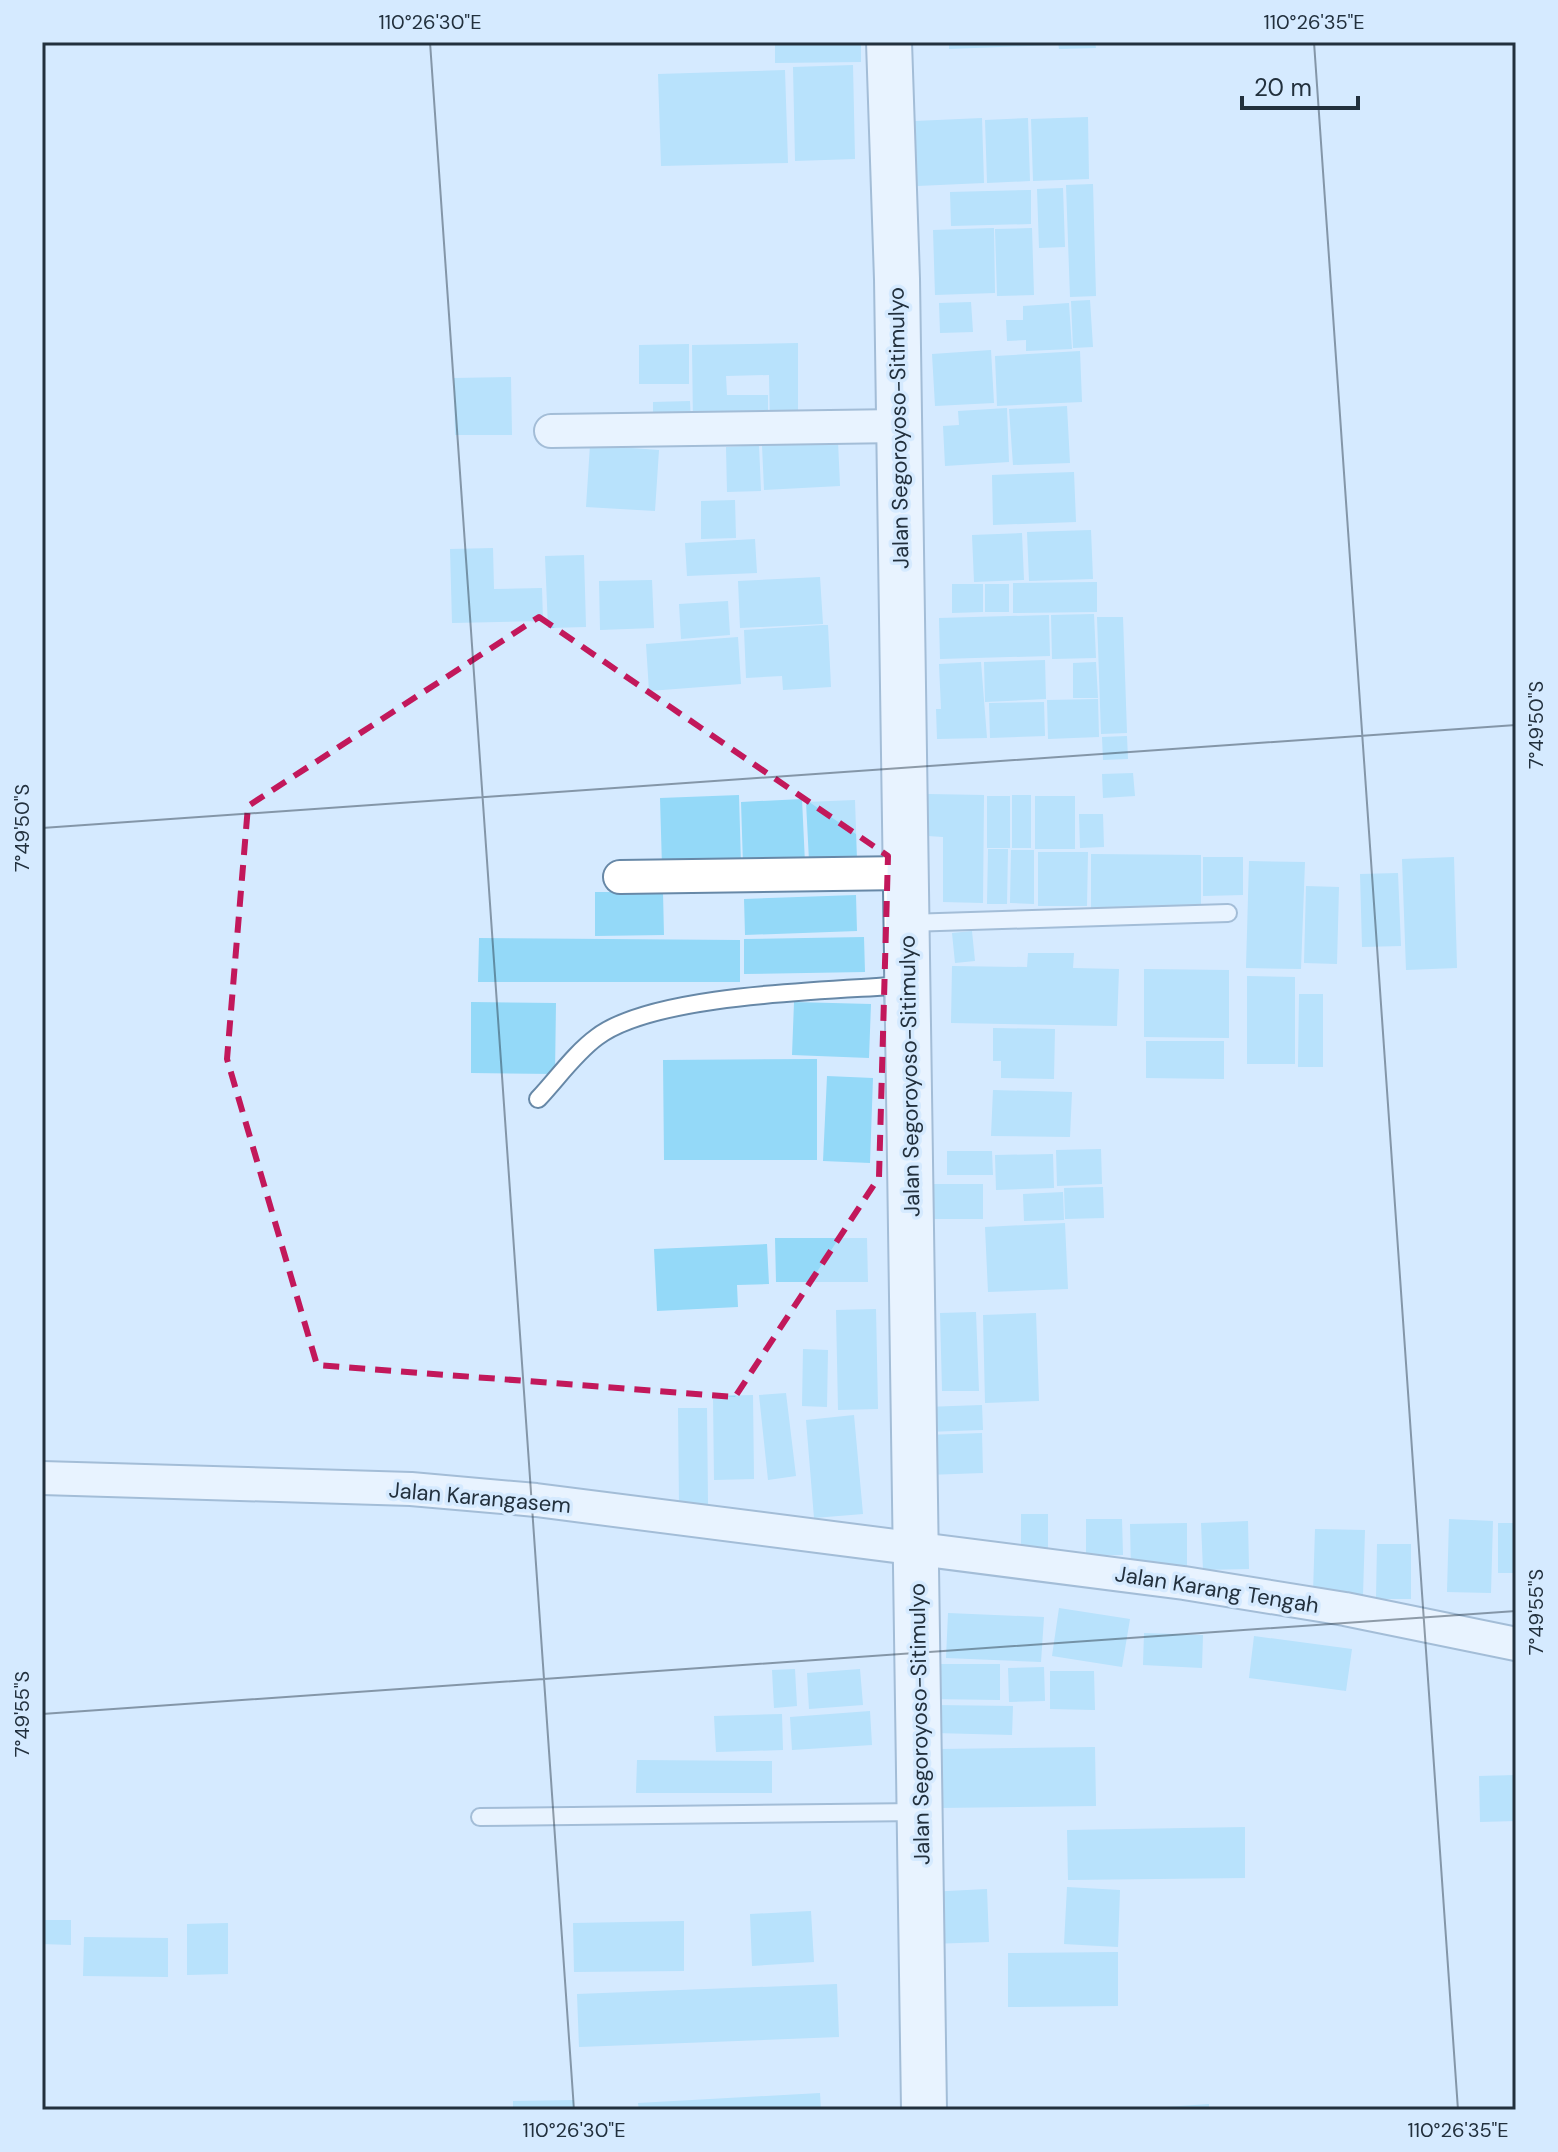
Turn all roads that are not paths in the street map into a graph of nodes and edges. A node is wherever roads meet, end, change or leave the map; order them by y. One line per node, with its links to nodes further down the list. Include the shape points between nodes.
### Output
1 (889, 42): 2 (main road, Jalan Segoroyoso-Sitimulyo)
2 (898, 426): 3 (street); 4 (main road, Jalan Segoroyoso-Sitimulyo)
3 (551, 431)
4 (905, 873): 5 (street); 7 (main road, Jalan Segoroyoso-Sitimulyo)
5 (620, 877)
6 (1228, 913): 7 (lane)
7 (907, 923): 8 (main road, Jalan Segoroyoso-Sitimulyo)
8 (908, 985): 9 (lane, via 728,1000 637,1016 597,1037); 11 (main road, Jalan Segoroyoso-Sitimulyo)
9 (538, 1099)
10 (42, 1478): 11 (street, Jalan Karangasem, via 411,1489)
11 (916, 1546): 12 (street, Jalan Karang Tengah, via 1345,1609); 13 (main road, Jalan Segoroyoso-Sitimulyo)
12 (1516, 1644)
13 (920, 1812): 14 (lane); 15 (main road, Jalan Segoroyoso-Sitimulyo)
14 (480, 1817)
15 (924, 2110)

